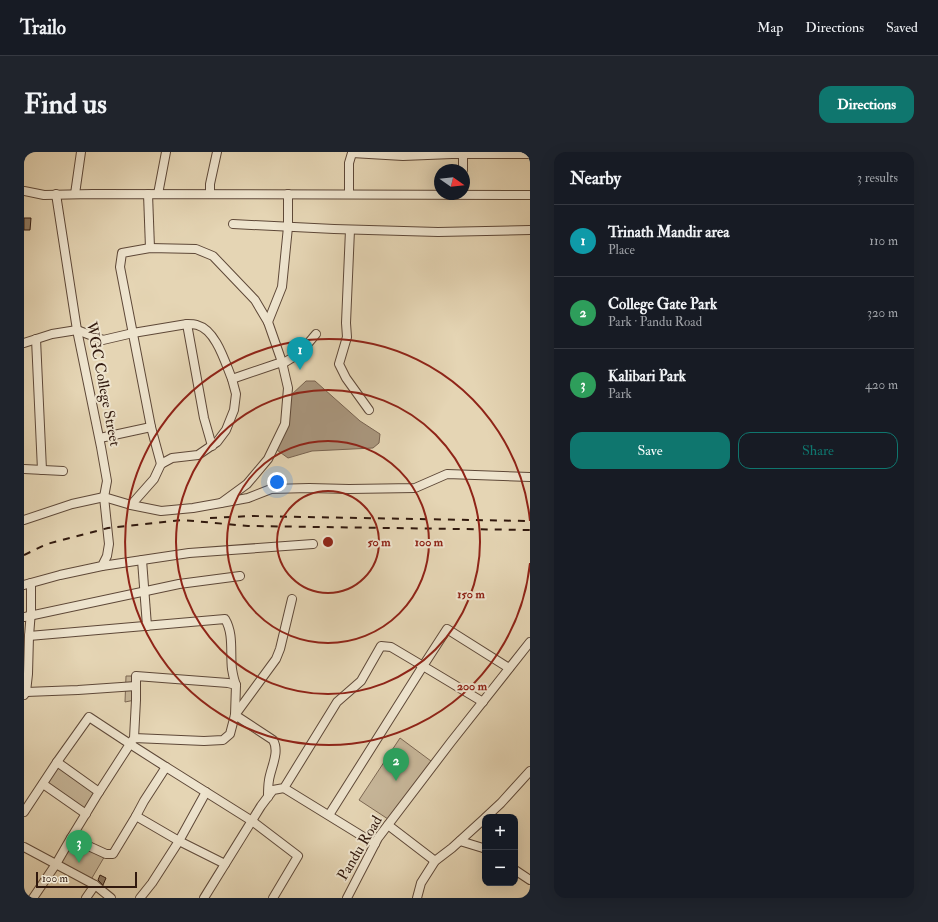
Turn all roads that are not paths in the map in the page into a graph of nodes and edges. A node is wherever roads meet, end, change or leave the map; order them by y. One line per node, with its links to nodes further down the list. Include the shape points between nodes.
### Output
1 (82, 152): 10 (street)
2 (166, 152): 12 (street)
3 (217, 152): 13 (street)
4 (352, 152): 5 (street, via 403,156); 15 (street, via 349,163)
5 (463, 153): 6 (street); 7 (street)
6 (530, 154)
7 (463, 164)
8 (24, 191): 9 (street)
9 (56, 194): 10 (street); 26 (street, WGC College Street)
10 (75, 194): 11 (street)
11 (148, 194): 12 (street); 23 (street)
12 (158, 194): 13 (street)
13 (210, 194): 14 (street)
14 (288, 194): 15 (street); 20 (street)
15 (349, 194): 16 (street)
16 (434, 194)
17 (470, 194): 18 (street)
18 (530, 195)
19 (233, 224): 20 (street)
20 (288, 227): 21 (street); 24 (street, via 282,287)
21 (350, 230): 22 (street); 33 (street, via 347,337 339,364)
22 (530, 230)
23 (150, 248): 24 (street, via 196,249 213,256 254,300); 27 (street, via 122,253 120,267)
24 (268, 322): 31 (street)
25 (187, 324): 27 (street); 32 (street, via 196,324 215,339); 36 (street, via 204,418)
26 (77, 330): 27 (street, via 102,340); 29 (street); 35 (street, WGC College Street)
27 (133, 333): 34 (street)
28 (316, 334): 31 (street, via 300,353)
29 (36, 339): 30 (street); 39 (street)
30 (24, 343)
31 (282, 363): 32 (street); 43 (street, via 288,388 285,424 268,459 247,484)
32 (232, 379): 36 (street, via 236,394 234,410 226,430)
33 (369, 410)
34 (151, 427): 35 (street); 37 (street)
35 (100, 438): 42 (street, WGC College Street, via 107,481)
36 (212, 446): 37 (street, via 198,455 172,458)
37 (161, 464): 44 (street, via 154,479)
38 (24, 469): 39 (street)
39 (42, 470): 40 (street)
40 (64, 471)
41 (530, 477): 43 (street, via 447,474 415,488 271,489 248,498)
42 (104, 497): 44 (street); 45 (street, via 72,504); 48 (street, WGC College Street, via 109,544)
43 (221, 503): 44 (street, via 161,511)
44 (131, 505)
45 (24, 520)
46 (313, 544): 47 (street, via 189,553)
47 (142, 560): 48 (street); 51 (street)
48 (102, 566): 50 (street)
49 (240, 576): 51 (street)
50 (27, 584): 53 (street)
51 (144, 591): 53 (street); 54 (street)
52 (292, 599): 63 (street, via 276,659)
53 (27, 616): 55 (street)
54 (147, 626): 55 (street); 59 (street, via 225,619 230,635 232,670)
55 (29, 636): 61 (street)
56 (530, 642): 58 (street, Pandu Road)
57 (423, 666): 58 (street, via 447,629); 62 (street); 69 (street, via 391,647 381,646 361,681 337,702); 76 (street)
58 (509, 668): 62 (street, Pandu Road)
59 (236, 685): 60 (street, via 136,676); 63 (street)
60 (136, 686): 61 (street); 64 (street)
61 (25, 694)
62 (483, 702): 80 (street, Pandu Road)
63 (235, 715): 64 (street, via 230,734 223,740); 72 (street, via 273,740 276,745 268,781)
64 (132, 741): 65 (street, via 89,717); 66 (street); 70 (street)
65 (57, 762): 68 (street); 70 (street)
66 (166, 767): 71 (street); 77 (street)
67 (530, 771): 75 (street)
68 (43, 784): 73 (street); 74 (street)
69 (284, 788): 72 (street, via 273,790); 76 (street)
70 (99, 792): 74 (street)
71 (206, 792): 78 (street); 83 (street)
72 (268, 797): 78 (street)
73 (24, 812)
74 (86, 814): 81 (street)
75 (490, 814)
76 (328, 815): 84 (street)
77 (136, 816): 81 (street, via 113,854 106,854); 83 (street)
78 (252, 821): 89 (street); 98 (street, via 298,856)
79 (482, 822): 82 (street)
80 (388, 825): 84 (street, Pandu Road); 87 (street)
81 (71, 838): 88 (street)
82 (460, 841): 86 (street); 87 (street)
83 (179, 842): 89 (street); 96 (street)
84 (375, 844): 99 (street, Pandu Road)
85 (24, 847): 88 (street)
86 (482, 848)
87 (436, 862): 100 (street, via 421,883)
88 (56, 864): 92 (street); 93 (street)
89 (225, 864): 97 (street)
90 (518, 872): 91 (street)
91 (530, 880)
92 (95, 885): 94 (street); 95 (street)
93 (33, 898)
94 (86, 898)
95 (111, 898)
96 (140, 898)
97 (204, 898)
98 (273, 898)
99 (347, 898)
100 (417, 898)

